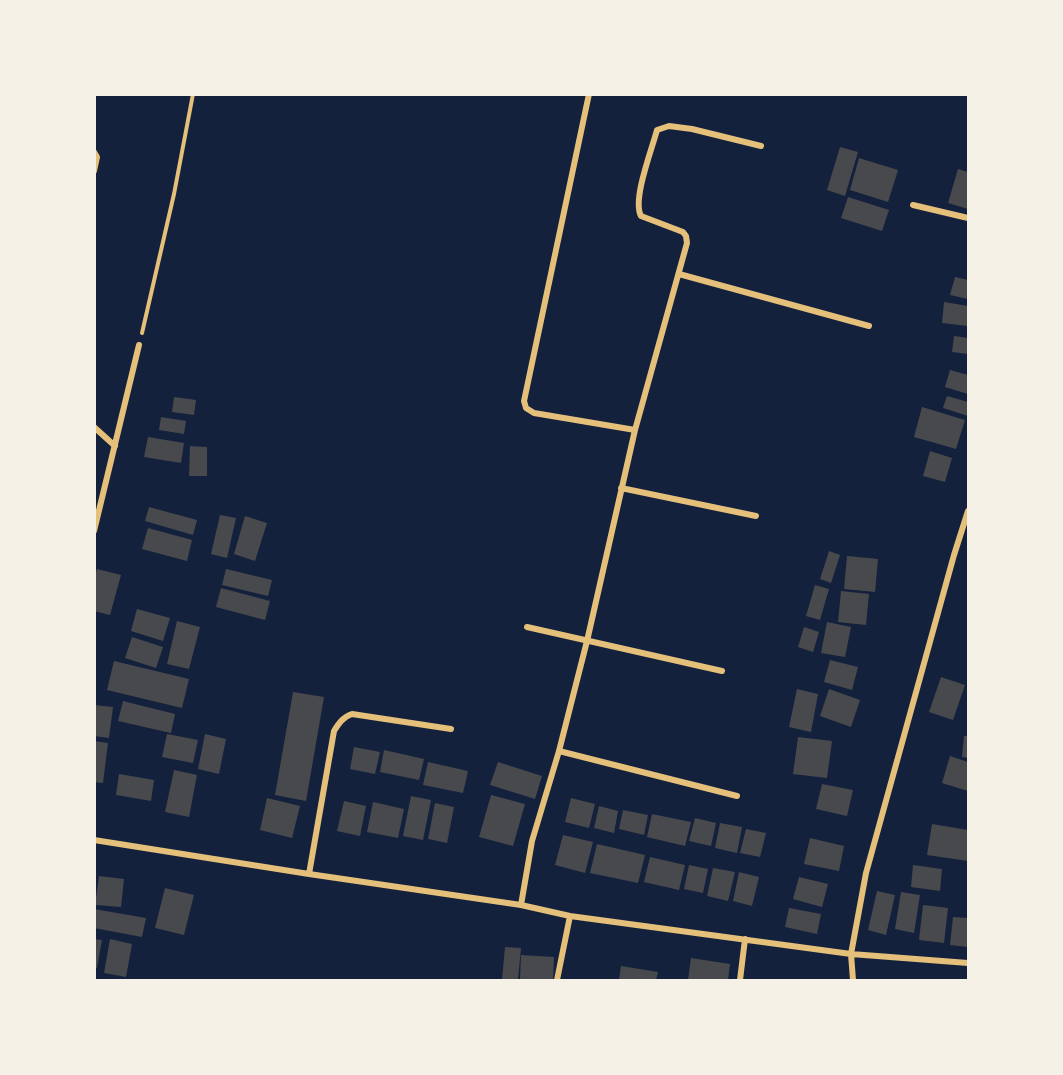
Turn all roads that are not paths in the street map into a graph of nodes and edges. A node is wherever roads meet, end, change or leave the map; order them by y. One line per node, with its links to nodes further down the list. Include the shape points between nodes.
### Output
1 (589, 94): 11 (street, via 524,401 534,413)
2 (761, 146): 7 (street, via 681,127 657,130 640,188 638,211 641,216 686,236)
3 (94, 152): 4 (street)
4 (94, 171)
5 (913, 205): 6 (street)
6 (969, 218)
7 (680, 274): 8 (street); 11 (street)
8 (869, 326)
9 (139, 345): 12 (street)
10 (94, 427): 12 (street)
11 (634, 430): 13 (street)
12 (115, 446): 16 (street)
13 (621, 488): 15 (street); 18 (street)
14 (969, 511): 28 (street, via 866,873)
15 (756, 516)
16 (94, 531)
17 (527, 627): 18 (street)
18 (587, 641): 19 (street); 21 (street)
19 (722, 671)
20 (451, 729): 24 (street, via 352,714 339,722 334,731)
21 (559, 751): 22 (street); 25 (street, via 532,841)
22 (737, 796)
23 (94, 840): 24 (street)
24 (309, 874): 25 (street)
25 (521, 905): 26 (street)
26 (570, 916): 27 (street); 30 (street)
27 (745, 939): 28 (street); 31 (street)
28 (850, 954): 29 (street); 32 (street)
29 (969, 963)
30 (556, 981)
31 (740, 981)
32 (853, 981)

